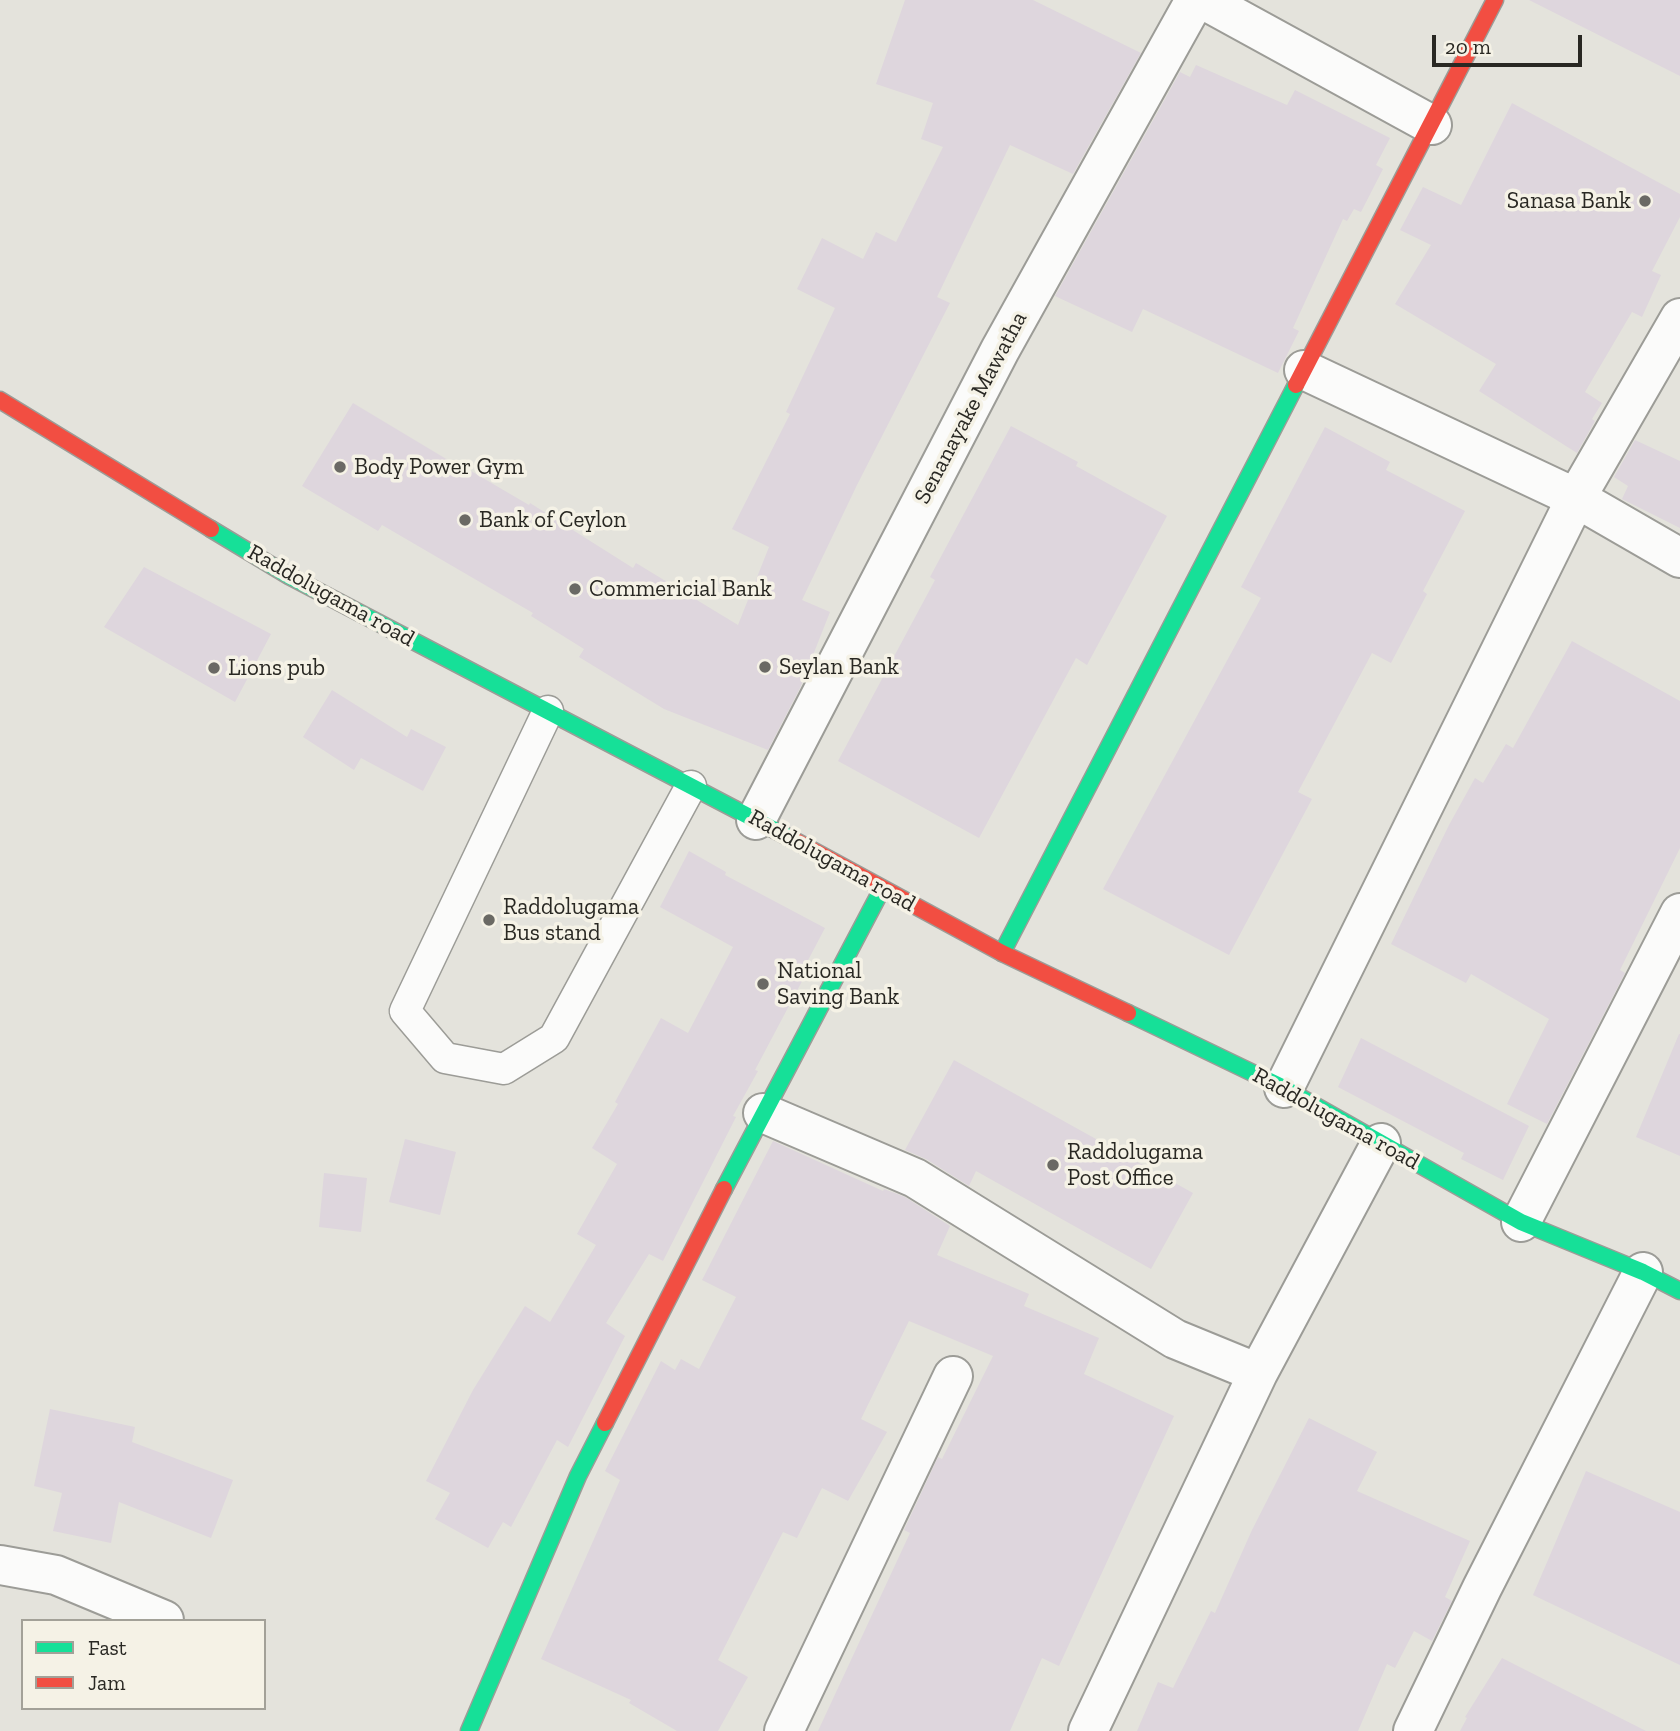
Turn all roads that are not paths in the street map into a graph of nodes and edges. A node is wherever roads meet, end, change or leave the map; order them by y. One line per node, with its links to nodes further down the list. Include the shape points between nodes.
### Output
1 (1195, 0): 12 (street, Senanayake Mawatha, via 1000,350)
2 (1204, 0): 4 (street)
3 (1495, 0): 4 (street)
4 (1432, 125): 6 (street)
5 (1680, 318): 8 (street)
6 (1304, 370): 8 (street); 15 (street)
7 (0, 400): 10 (street, Raddolugama road, via 289,576)
8 (1576, 498): 9 (street); 16 (street)
9 (1680, 558)
10 (548, 711): 11 (street, Raddolugama road); 11 (lane, via 405,1012 445,1058 504,1069 554,1038)
11 (691, 786): 12 (street, Raddolugama road)
12 (756, 820): 13 (street, Raddolugama road)
13 (882, 889): 15 (street, Raddolugama road); 17 (street)
14 (1680, 914): 19 (street)
15 (1002, 953): 16 (street, Raddolugama road)
16 (1284, 1088): 18 (street, Raddolugama road)
17 (763, 1113): 22 (street, via 915,1178 1175,1339); 26 (street, via 578,1476)
18 (1381, 1143): 19 (street, Raddolugama road); 22 (street)
19 (1521, 1222): 20 (street, Raddolugama road)
20 (1643, 1272): 21 (street, Raddolugama road); 29 (street)
21 (1680, 1291)
22 (1258, 1373): 28 (street)
23 (953, 1376): 27 (street)
24 (0, 1565): 25 (street, via 56,1575)
25 (162, 1619)
26 (478, 1728)
27 (784, 1731)
28 (1088, 1731)
29 (1413, 1731)

